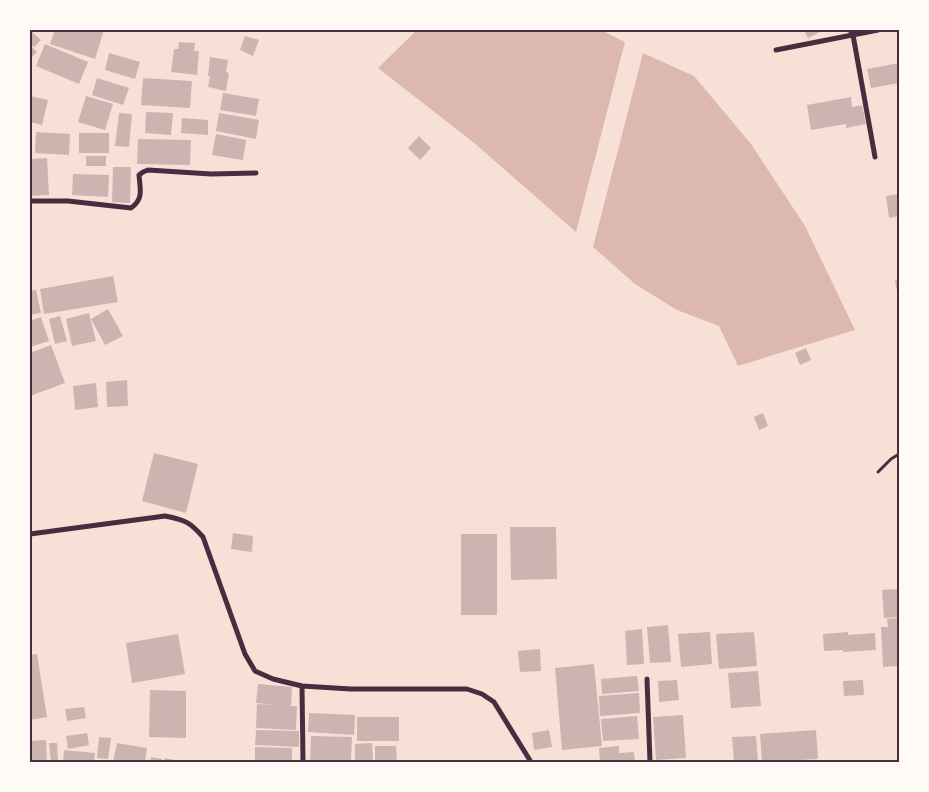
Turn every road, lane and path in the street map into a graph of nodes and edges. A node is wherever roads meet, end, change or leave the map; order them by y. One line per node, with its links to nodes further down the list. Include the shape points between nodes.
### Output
1 (878, 30): 2 (street)
2 (852, 32): 3 (street); 4 (street)
3 (776, 50)
4 (875, 157)
5 (256, 173): 6 (street, via 148,170 139,175 140,197 131,208 68,201)
6 (30, 201)
7 (899, 454): 8 (path)
8 (878, 472)
9 (30, 534): 11 (street, via 165,516 194,526 203,537 244,654 255,672)
10 (647, 679): 14 (street)
11 (302, 686): 12 (street, via 467,689 494,702); 13 (street)
12 (528, 761)
13 (303, 762)
14 (650, 762)

